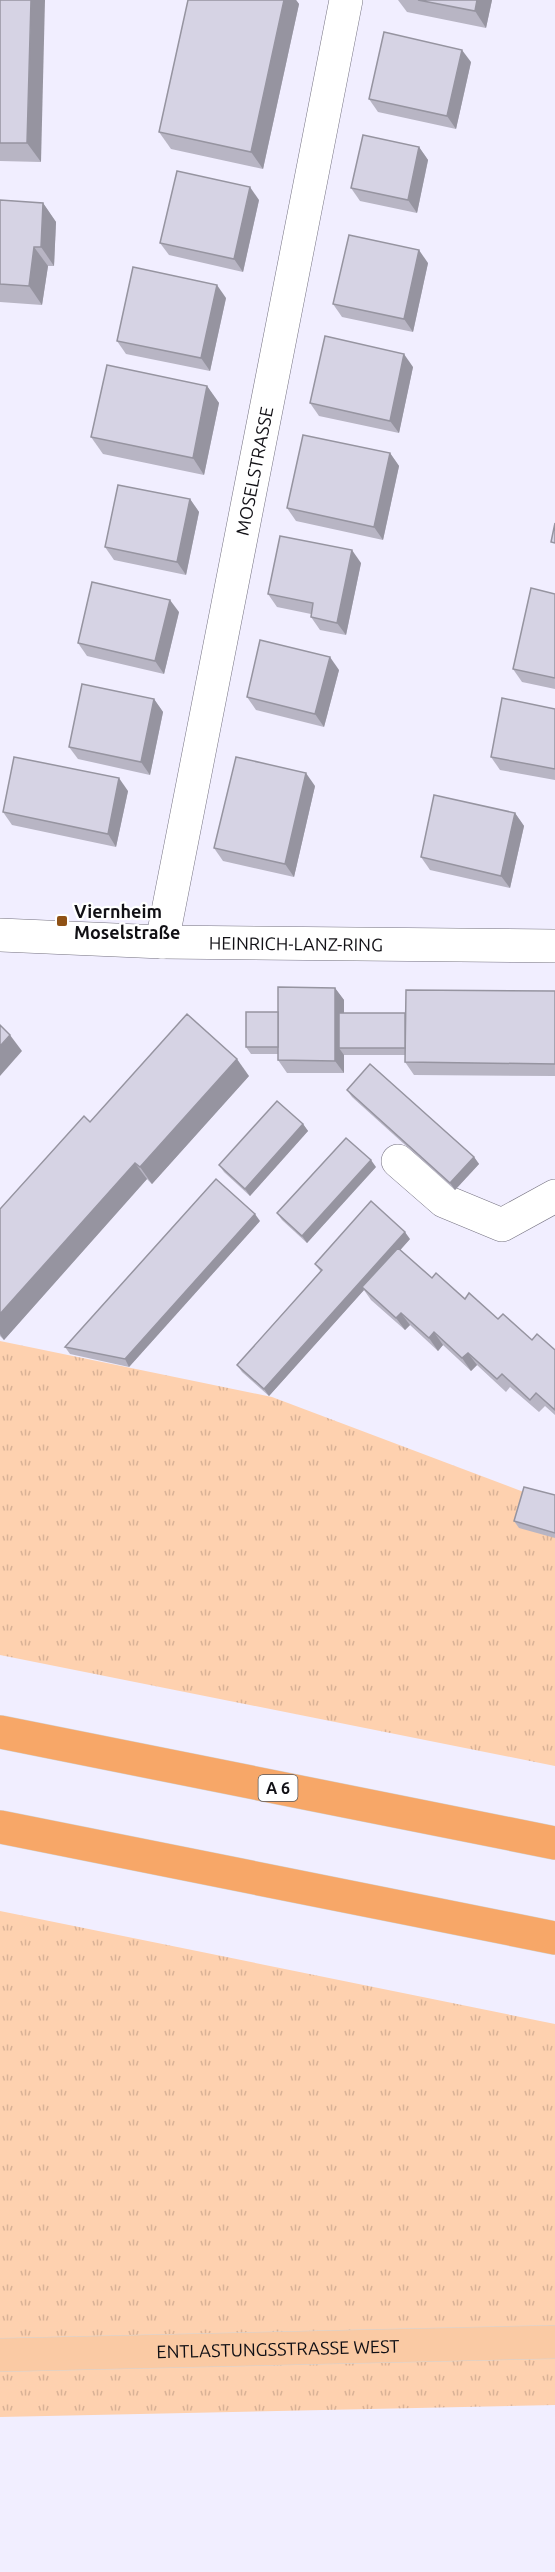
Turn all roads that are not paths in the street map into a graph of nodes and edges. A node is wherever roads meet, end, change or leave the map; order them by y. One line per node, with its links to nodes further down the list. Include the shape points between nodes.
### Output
1 (346, 0): 3 (street, MOSELSTRASSE)
2 (0, 935): 3 (street, HEINRICH-LANZ-RING)
3 (162, 942): 4 (street, HEINRICH-LANZ-RING)
4 (555, 946)
5 (398, 1161): 6 (street, via 444,1201 502,1225)
6 (555, 1196)
7 (0, 1732): 9 (highway, A 6)
8 (0, 1827): 10 (highway)
9 (555, 1844)
10 (555, 1938)
11 (555, 2342): 12 (main road, ENTLASTUNGSSTRASSE WEST)
12 (0, 2355)

